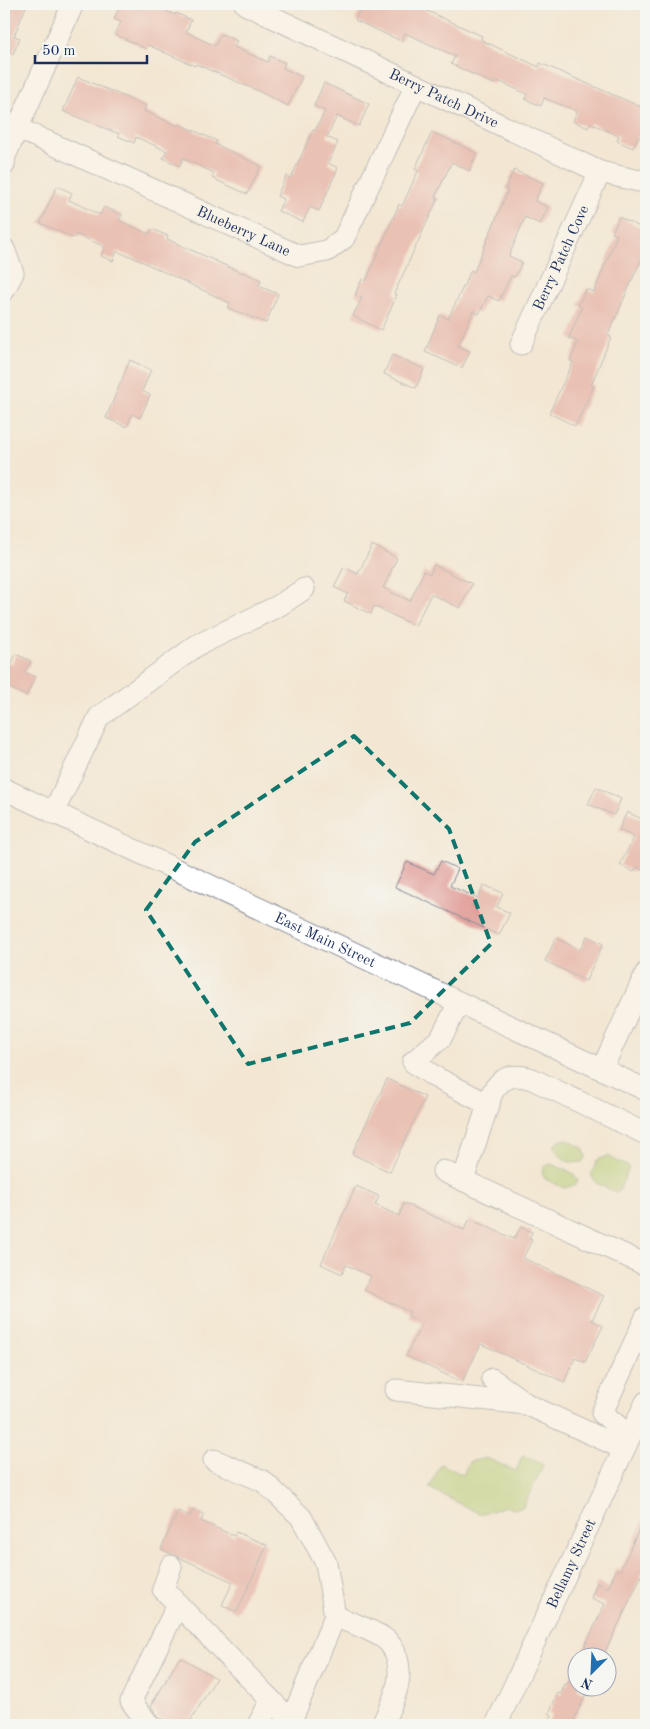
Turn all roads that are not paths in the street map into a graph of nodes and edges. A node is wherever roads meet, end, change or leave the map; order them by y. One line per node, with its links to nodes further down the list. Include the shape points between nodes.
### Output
1 (73, 4): 4 (street)
2 (245, 4): 3 (street, Berry Patch Drive)
3 (416, 85): 4 (street, Blueberry Lane, via 344,238 327,251 300,256); 6 (street, Berry Patch Drive)
4 (17, 128): 5 (street)
5 (4, 165)
6 (600, 172): 7 (street, Berry Patch Drive, via 639,181); 10 (street, Berry Patch Cove)
7 (646, 179)
8 (4, 249): 9 (street, via 13,273)
9 (4, 290)
10 (521, 344)
11 (304, 588): 13 (street, via 280,605 196,646 99,717)
12 (4, 789): 13 (street, East Main Street)
13 (53, 812): 15 (street, East Main Street)
14 (646, 973): 16 (street)
15 (459, 1003): 16 (street, East Main Street); 18 (street, via 441,1038 413,1062)
16 (602, 1069): 17 (street, East Main Street)
17 (646, 1090)
18 (489, 1105): 19 (street, via 492,1093 504,1079 523,1076); 21 (street)
19 (646, 1134)
20 (443, 1171): 21 (street)
21 (463, 1180): 22 (street)
22 (646, 1265)
23 (646, 1318): 28 (street, via 602,1413)
24 (492, 1379): 27 (street)
25 (396, 1390): 27 (street)
26 (646, 1402): 28 (street, Bellamy Street)
27 (526, 1404): 28 (street)
28 (628, 1443): 38 (street, Bellamy Street)
29 (214, 1460): 32 (street, via 263,1481 301,1517 326,1563)
30 (171, 1566): 31 (street, via 163,1589)
31 (178, 1604): 33 (street); 35 (street, via 131,1701)
32 (334, 1616): 34 (street); 37 (street, via 386,1639 394,1651 400,1679)
33 (271, 1700): 34 (street); 36 (street)
34 (293, 1723)
35 (149, 1725)
36 (258, 1725)
37 (382, 1725)
38 (496, 1725)

